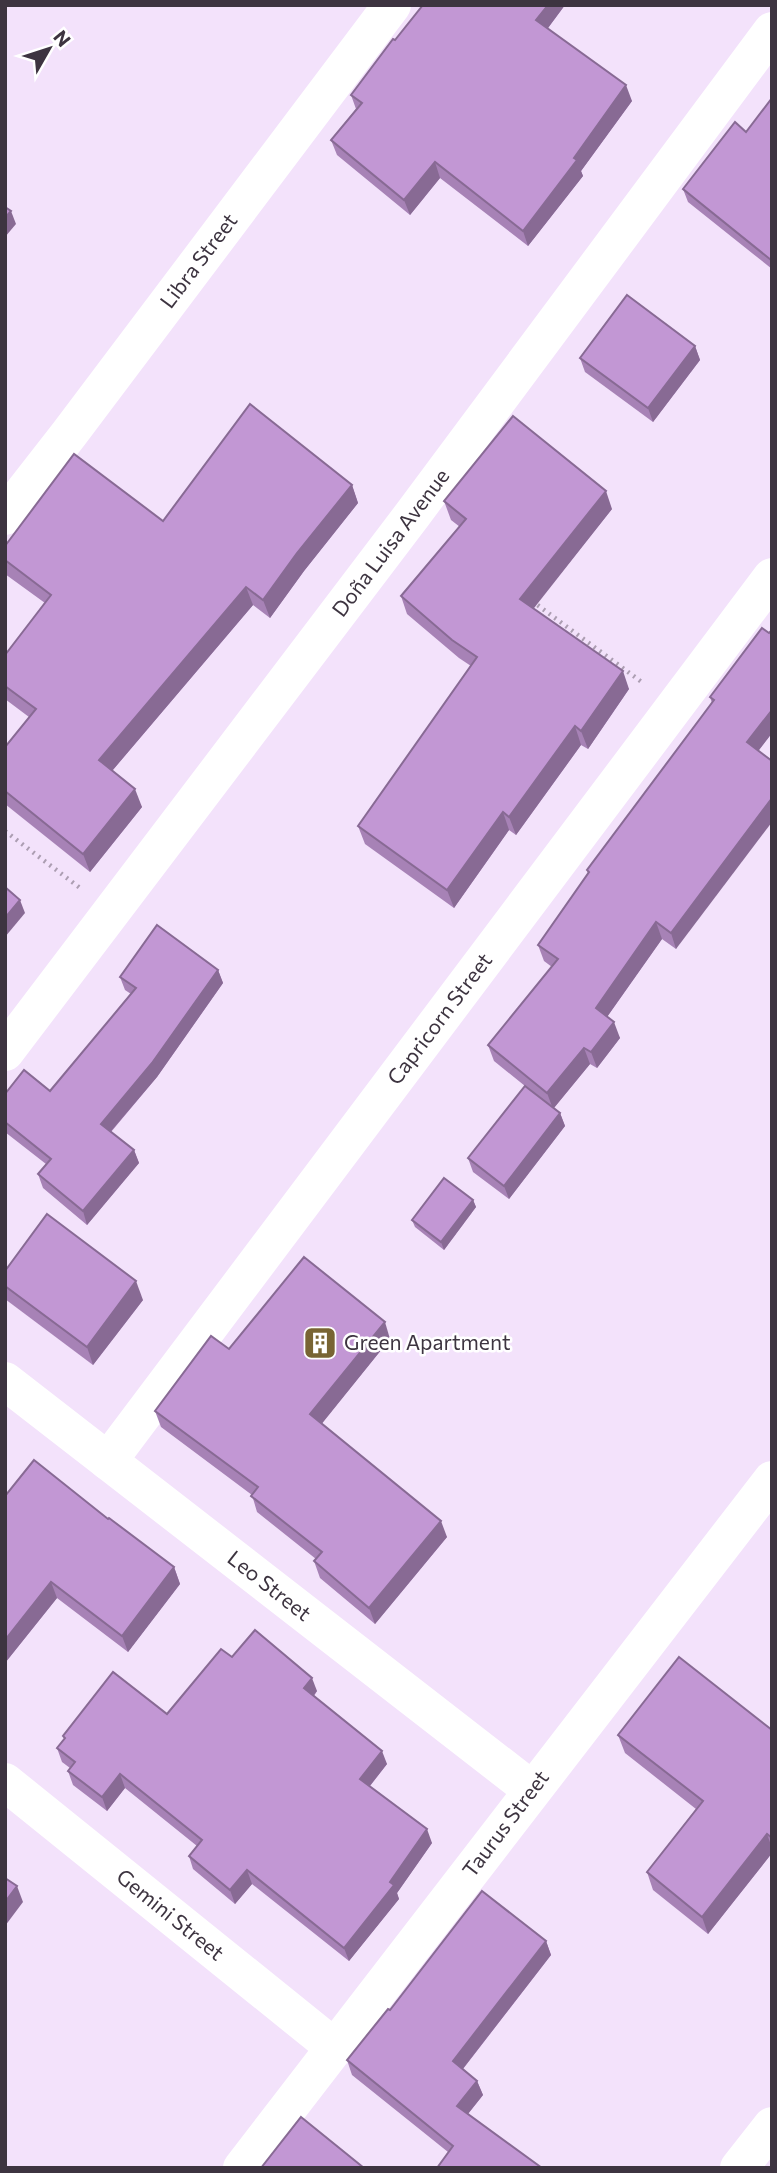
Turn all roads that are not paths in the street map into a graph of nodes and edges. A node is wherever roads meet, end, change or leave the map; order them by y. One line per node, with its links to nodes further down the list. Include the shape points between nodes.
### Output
1 (392, 5): 3 (street, Libra Street)
2 (772, 31): 5 (street, Doña Luisa Avenue)
3 (5, 516)
4 (772, 577): 7 (street, Capricorn Street)
5 (5, 1052)
6 (5, 1381): 7 (street, Leo Street)
7 (108, 1461): 10 (street, Leo Street)
8 (772, 1480): 10 (street, Taurus Street)
9 (5, 1782): 11 (street, Gemini Street)
10 (532, 1790): 11 (street, Taurus Street)
11 (335, 2048): 13 (street, Taurus Street)
12 (772, 2126): 14 (street)
13 (242, 2168)
14 (740, 2168)

